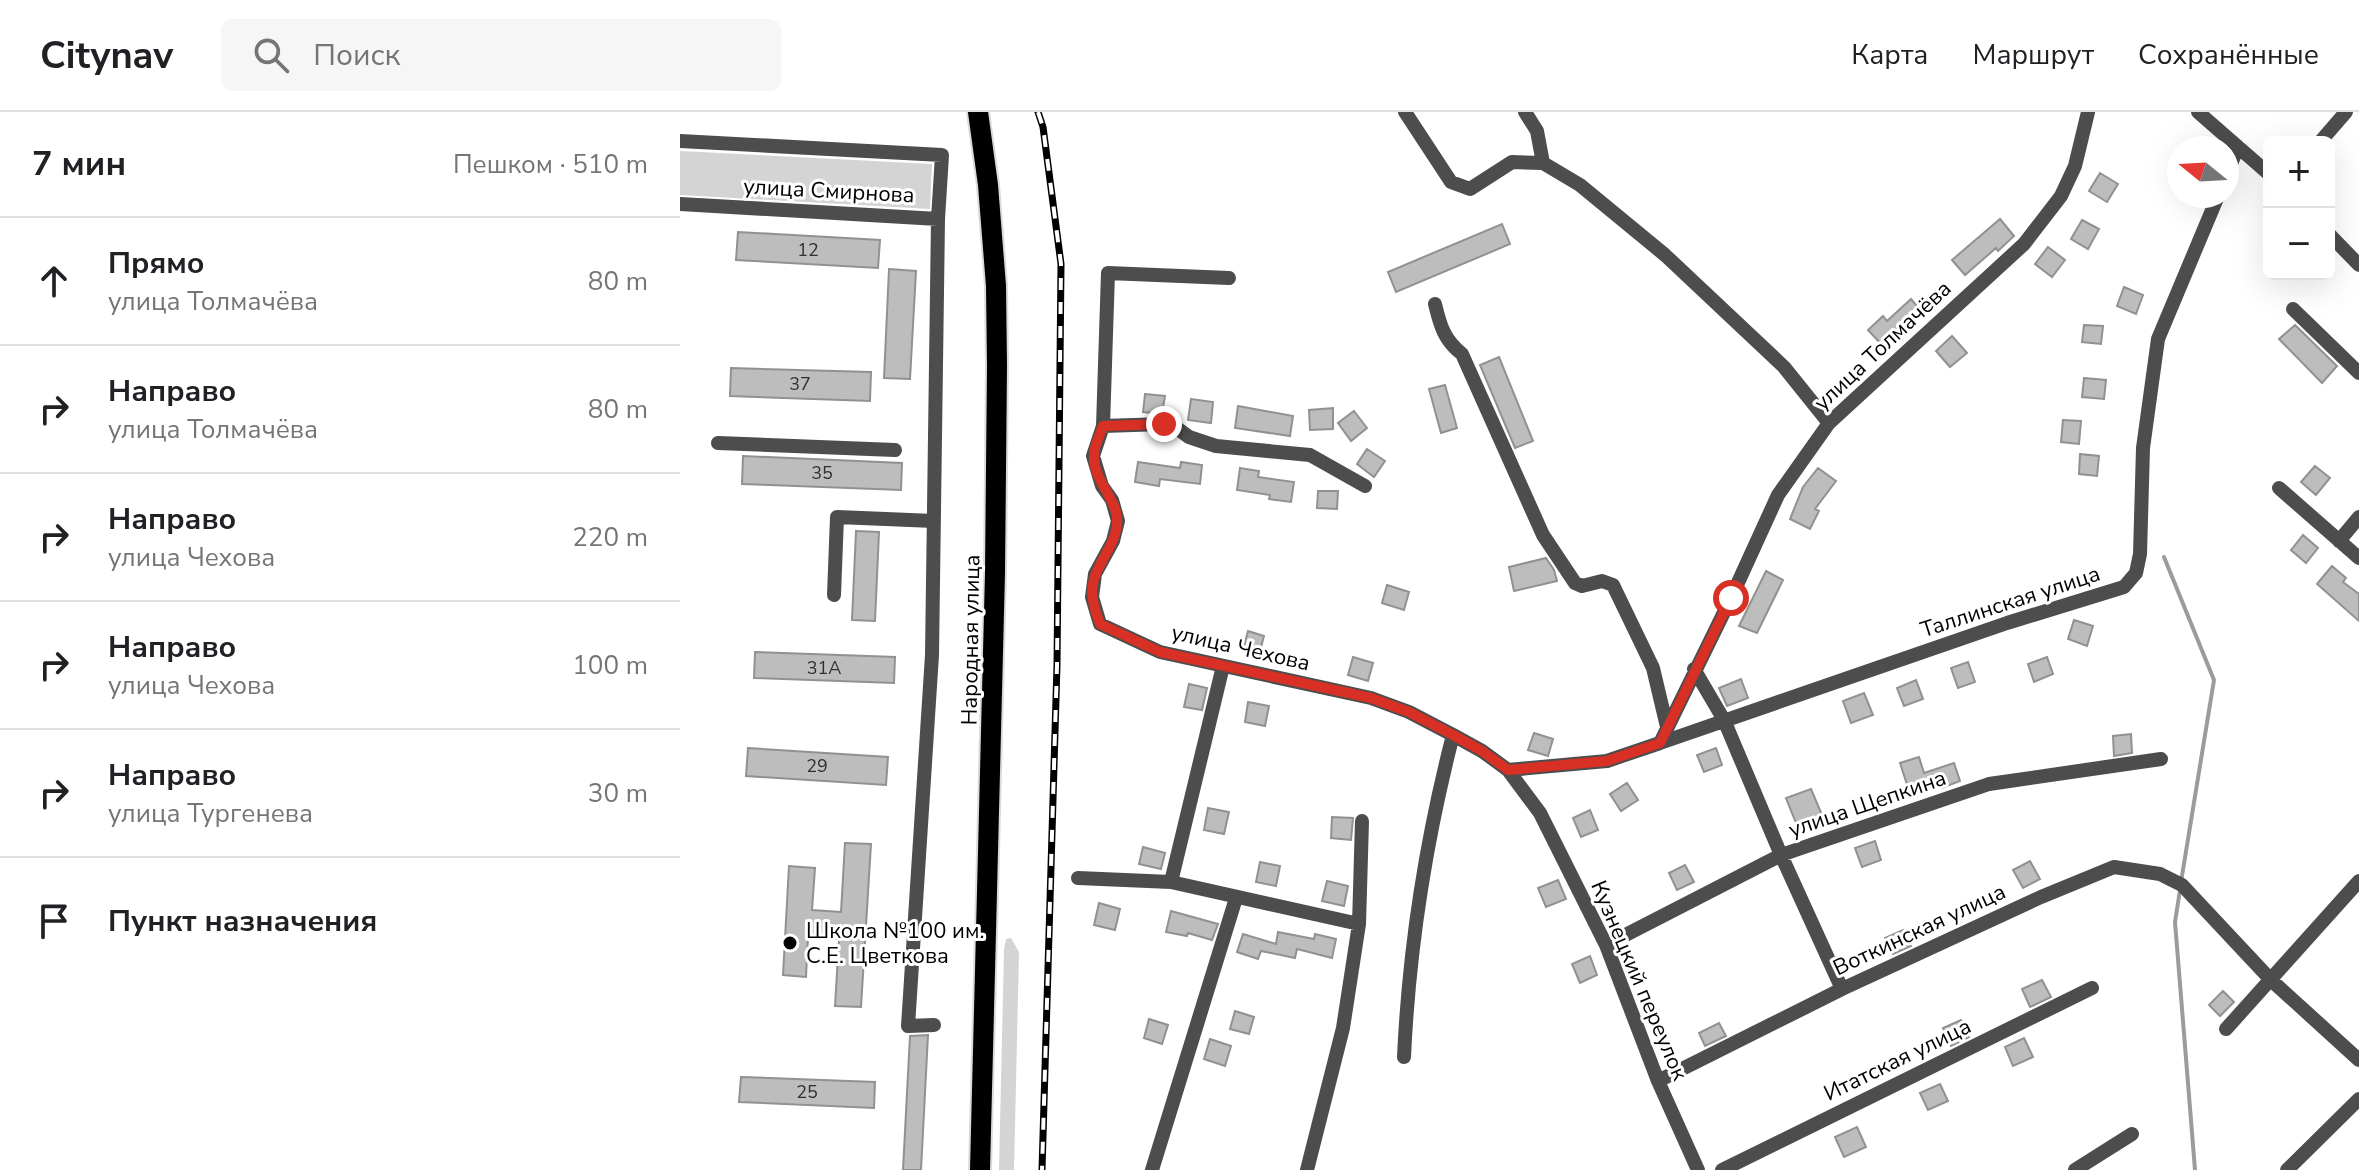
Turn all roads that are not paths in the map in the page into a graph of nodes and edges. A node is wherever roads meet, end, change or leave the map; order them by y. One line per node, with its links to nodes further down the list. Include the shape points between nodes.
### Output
1 (978, 112): 59 (main road, Народная улица, via 995,271 997,366)
2 (1405, 112): 11 (street, via 1451,182 1470,189 1512,162)
3 (1525, 112): 11 (street, via 1537,131)
4 (2088, 112): 22 (street, улица Толмачёва, via 2075,166 2061,196 2024,244)
5 (2198, 112): 7 (street)
6 (2346, 112): 8 (street)
7 (2225, 136)
8 (2325, 136)
9 (680, 141): 15 (street, улица Смирнова, via 942,155)
10 (2239, 148): 12 (street)
11 (1543, 163): 22 (street, via 1580,185 1665,255 1784,367)
12 (2263, 169)
13 (680, 204): 15 (street, улица Смирнова)
14 (2213, 208): 35 (street, Таллинская улица, via 2158,339 2143,448 2140,554 2136,573 2124,587)
15 (938, 219): 29 (street)
16 (2335, 240): 17 (street)
17 (2359, 265)
18 (1229, 278): 23 (street, улица Чехова, via 1108,273)
19 (1435, 304): 36 (street, via 1442,332 1462,354 1543,535 1575,583 1613,585 1653,668)
20 (2293, 309): 21 (street)
21 (2359, 373)
22 (1829, 423): 34 (street, улица Толмачёва, via 1778,495)
23 (1103, 426): 26 (street, via 1164,424 1216,446 1310,455); 33 (street, улица Чехова, via 1093,456 1118,521 1095,574 1092,597 1100,624 1160,652)
24 (718, 443): 25 (street)
25 (895, 450)
26 (1365, 486)
27 (2279, 488): 30 (street)
28 (2359, 517): 30 (street)
29 (934, 521): 32 (street, via 837,517); 52 (street, via 932,655 908,1026)
30 (2339, 541): 31 (street)
31 (2359, 558)
32 (834, 595)
33 (1223, 666): 37 (street, улица Чехова, via 1371,698); 45 (street)
34 (1694, 669): 35 (street); 36 (street, улица Толмачёва)
35 (1724, 720): 38 (street, Таллинская улица); 42 (street)
36 (1667, 727): 38 (street, улица Толмачёва)
37 (1453, 735): 40 (street, улица Чехова); 54 (street, via 1426,854)
38 (1660, 743): 40 (street, via 1607,761)
39 (2161, 759): 42 (street, улица Щепкина, via 1989,784)
40 (1508, 770): 48 (street, Кузнецкий переулок, via 1540,813)
41 (1362, 821): 47 (street)
42 (1781, 855): 48 (street, улица Щепкина); 51 (street)
43 (1078, 878): 45 (street)
44 (2359, 881): 49 (street)
45 (1171, 882): 46 (street)
46 (1236, 898): 47 (street); 60 (street)
47 (1359, 924): 61 (street, via 1343,1028)
48 (1606, 945): 56 (street, Кузнецкий переулок)
49 (2271, 980): 51 (street, Воткинская улица, via 2178,882 2114,867); 53 (street); 55 (street, Воткинская улица)
50 (2092, 988): 63 (street, Итатская улица)
51 (1842, 989): 56 (street, Воткинская улица)
52 (934, 1025)
53 (2226, 1029)
54 (1404, 1057)
55 (2359, 1060)
56 (1658, 1081): 62 (street, Кузнецкий переулок)
57 (2359, 1099): 65 (street)
58 (2132, 1134): 64 (street)
59 (980, 1170)
60 (1152, 1170)
61 (1307, 1170)
62 (1698, 1170)
63 (1722, 1170)
64 (2075, 1170)
65 (2287, 1170)

